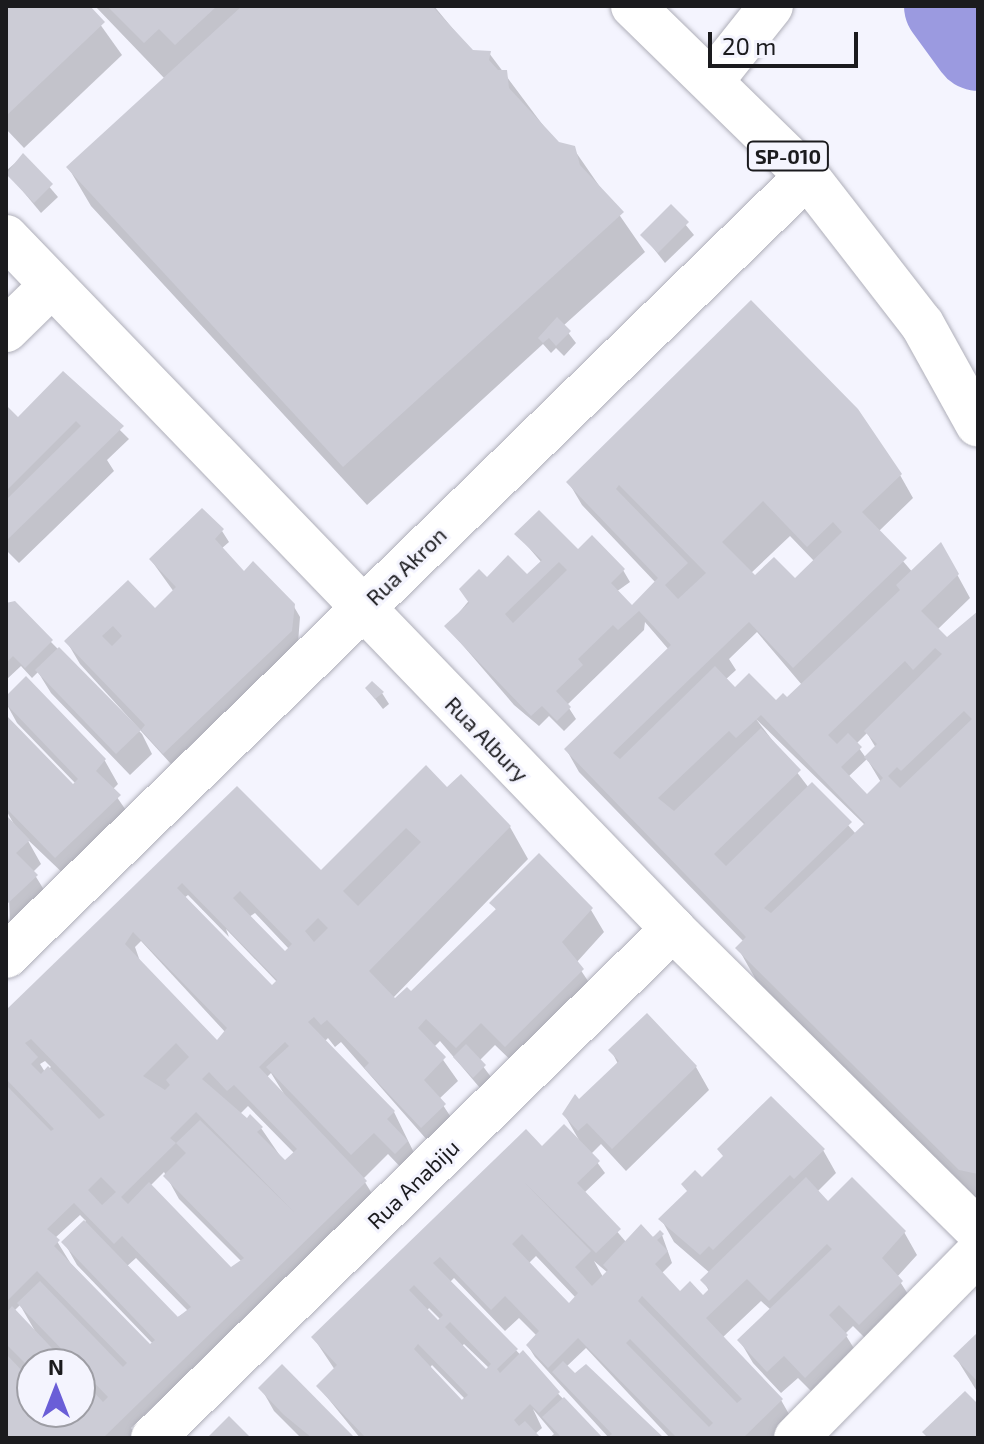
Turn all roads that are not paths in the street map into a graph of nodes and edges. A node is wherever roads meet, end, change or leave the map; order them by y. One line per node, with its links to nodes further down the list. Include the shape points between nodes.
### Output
1 (633, 6): 3 (main road, SP-010)
2 (771, 6): 3 (main road)
3 (713, 79): 4 (main road, SP-010)
4 (807, 176): 7 (main road, SP-010); 11 (main road, Rua Akron)
5 (6, 237): 6 (main road, Rua Albury)
6 (52, 285): 8 (main road); 11 (main road, Rua Albury)
7 (922, 324): 9 (main road); 10 (main road, SP-010)
8 (6, 330)
9 (978, 354)
10 (978, 425)
11 (362, 610): 12 (main road, Rua Albury); 13 (main road, Rua Akron)
12 (673, 929): 14 (main road, Rua Albury); 16 (main road, Rua Anabiju)
13 (6, 956)
14 (978, 1231)
15 (978, 1253): 17 (main road)
16 (153, 1438)
17 (796, 1438)

